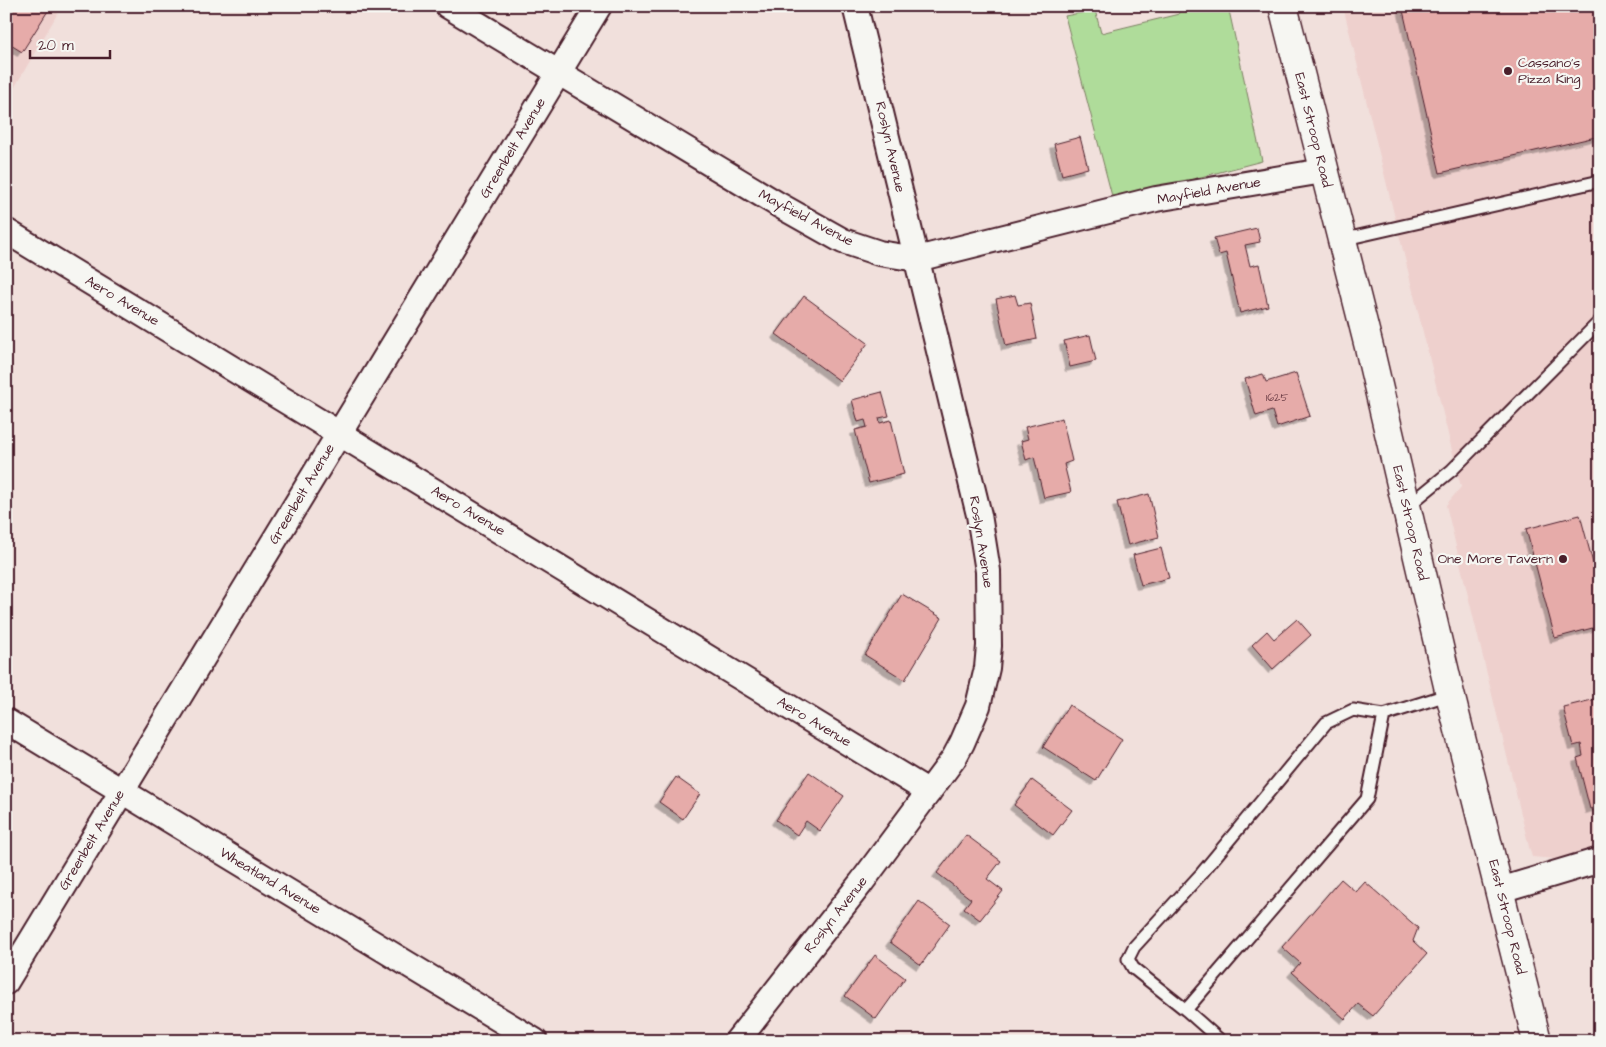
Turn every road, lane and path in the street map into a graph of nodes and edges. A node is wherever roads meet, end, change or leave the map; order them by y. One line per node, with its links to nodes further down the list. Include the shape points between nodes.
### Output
1 (448, 6): 5 (street, Mayfield Avenue)
2 (599, 6): 5 (street, Greenbelt Avenue)
3 (855, 6): 10 (street, Roslyn Avenue)
4 (1283, 6): 6 (main road, East Stroop Road)
5 (558, 74): 10 (street, Mayfield Avenue, via 843,241 879,253); 12 (street, Greenbelt Avenue)
6 (1323, 171): 9 (main road, East Stroop Road); 10 (street, Mayfield Avenue, via 1156,200)
7 (1600, 181): 9 (lane)
8 (6, 231): 12 (street, Aero Avenue)
9 (1340, 240): 13 (main road, East Stroop Road, via 1369,347)
10 (917, 259): 18 (street, Roslyn Avenue, via 979,515 988,571 991,626 987,668 978,706 954,758)
11 (1600, 321): 13 (lane, via 1452,470)
12 (339, 433): 17 (street, Greenbelt Avenue); 18 (street, Aero Avenue)
13 (1406, 508): 14 (main road, East Stroop Road)
14 (1450, 694): 15 (lane); 20 (main road, East Stroop Road)
15 (1384, 715): 22 (lane, via 1367,799); 22 (lane, via 1352,710 1326,723 1201,874 1134,947 1128,959 1133,968)
16 (6, 721): 17 (street, Wheatland Avenue)
17 (122, 791): 21 (street, Greenbelt Avenue); 23 (street, Wheatland Avenue)
18 (929, 792): 24 (street, Roslyn Avenue)
19 (1600, 860): 20 (street)
20 (1500, 890): 26 (main road, East Stroop Road)
21 (6, 982)
22 (1186, 1010): 25 (lane)
23 (535, 1041)
24 (737, 1041)
25 (1221, 1041)
26 (1537, 1041)

